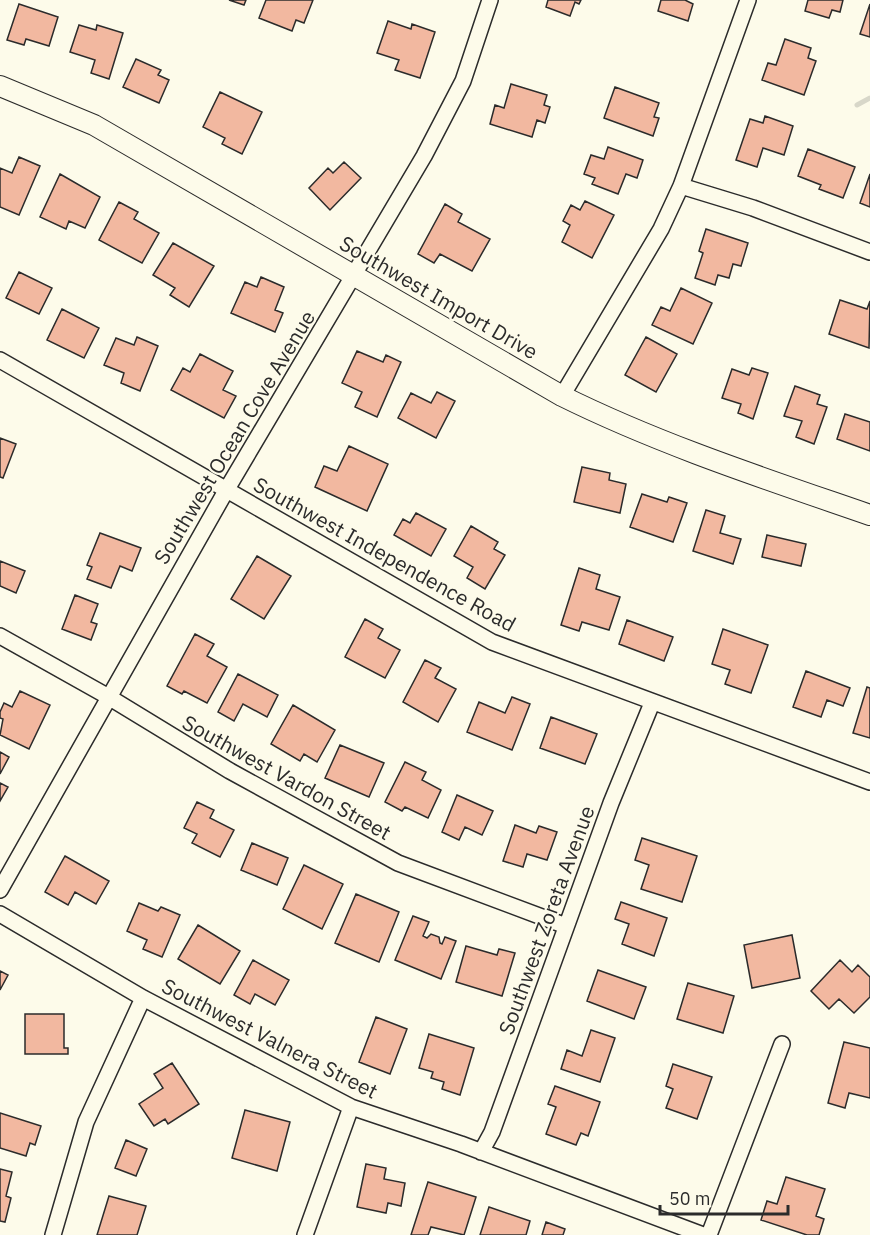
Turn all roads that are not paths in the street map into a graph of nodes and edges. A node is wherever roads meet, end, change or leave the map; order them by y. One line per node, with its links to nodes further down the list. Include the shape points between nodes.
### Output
1 (489, 0): 6 (street, Southwest Ocean Cove Avenue, via 462,81)
2 (747, 0): 4 (street)
3 (0, 86): 6 (street, Southwest Import Drive, via 94,125)
4 (681, 186): 5 (street); 8 (street)
5 (870, 252)
6 (355, 276): 8 (street, Southwest Import Drive); 9 (street, Southwest Ocean Cove Avenue)
7 (0, 360): 9 (street, Southwest Independence Road)
8 (562, 396): 10 (street, Southwest Import Drive, via 620,425)
9 (227, 489): 12 (street, Southwest Ocean Cove Avenue); 13 (street, Southwest Independence Road, via 492,642)
10 (870, 515)
11 (0, 636): 12 (street, Southwest Vardon Street)
12 (107, 696): 15 (street, Southwest Ocean Cove Avenue); 17 (street, Southwest Vardon Street, via 230,771 398,863)
13 (652, 703): 14 (street, Southwest Independence Road); 17 (street, Southwest Zoreta Avenue)
14 (870, 782)
15 (0, 890)
16 (0, 914): 18 (street, Southwest Valnera Street)
17 (566, 926): 21 (street, Southwest Zoreta Avenue, via 492,1132)
18 (143, 998): 20 (street, Southwest Valnera Street); 22 (street, via 86,1122)
19 (782, 1044): 25 (street)
20 (351, 1107): 21 (street, Southwest Valnera Street); 23 (street)
21 (481, 1152): 24 (street, Southwest Valnera Street)
22 (53, 1235)
23 (305, 1235)
24 (703, 1235)
25 (709, 1235)

